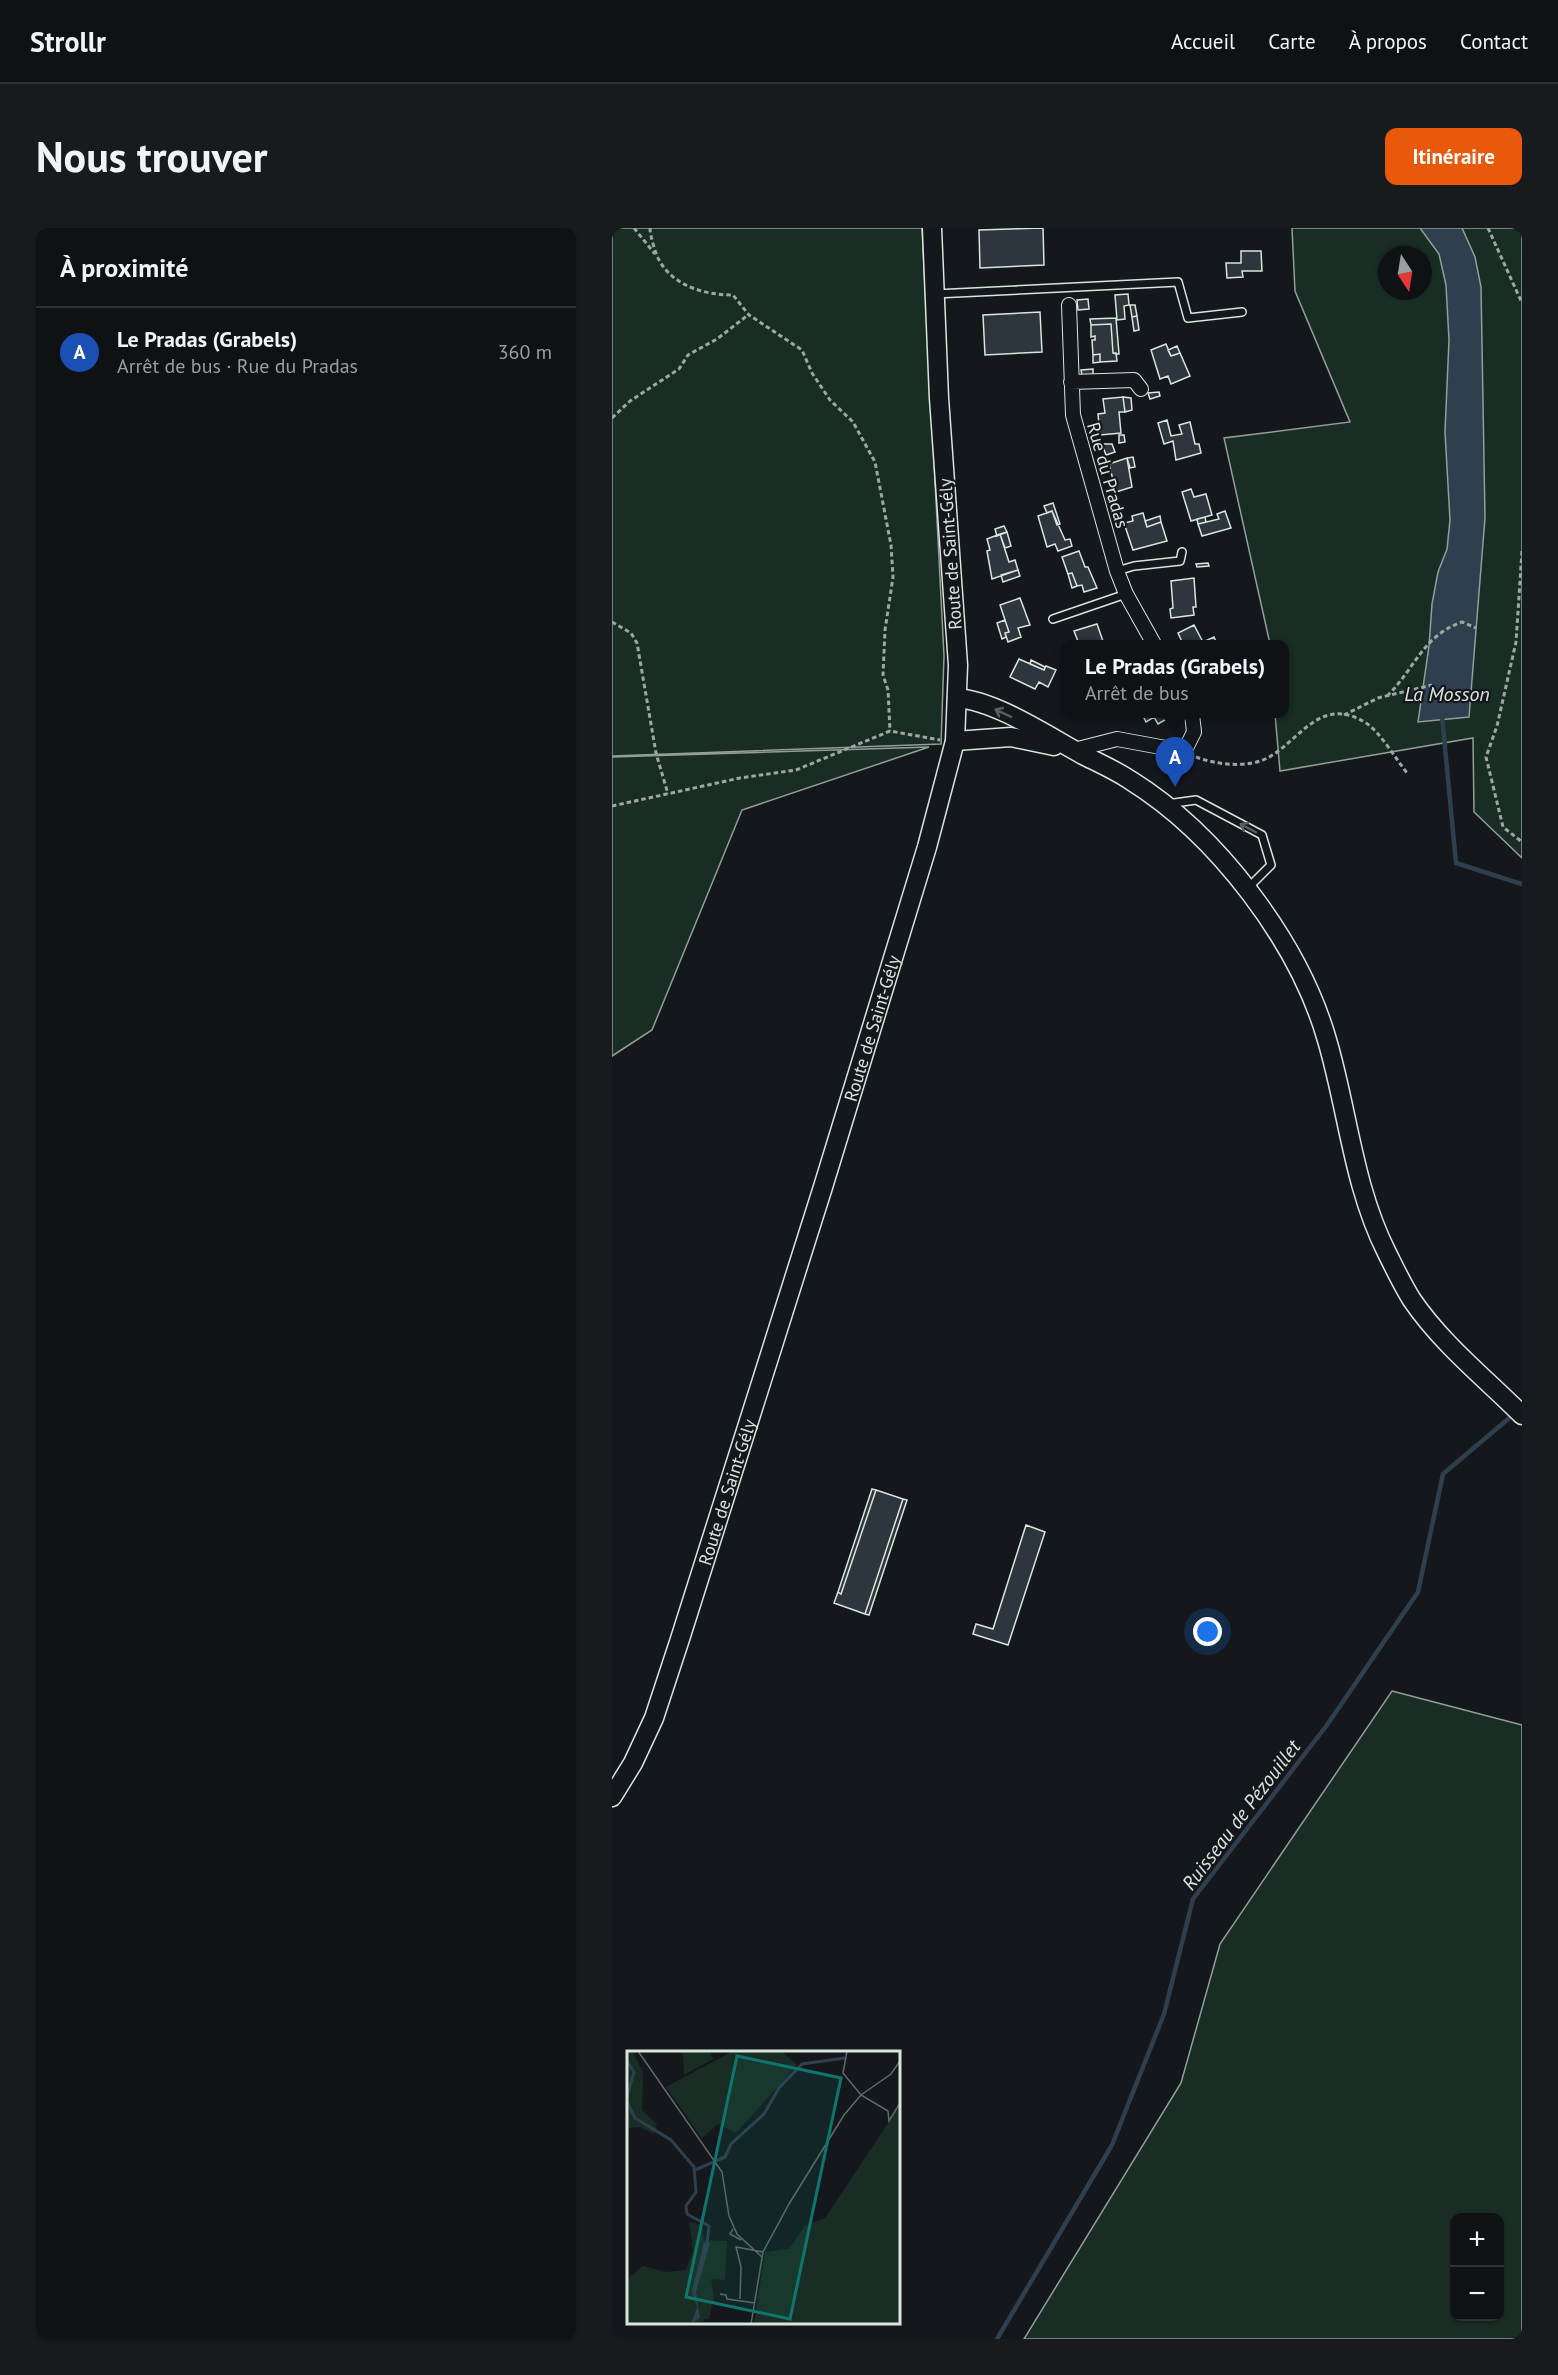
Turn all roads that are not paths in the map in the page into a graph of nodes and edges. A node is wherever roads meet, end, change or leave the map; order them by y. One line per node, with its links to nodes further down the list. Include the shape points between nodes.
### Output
1 (932, 228): 2 (street, Route de Saint-Gély)
2 (935, 294): 4 (lane, via 1178,282 1188,318); 12 (street, Route de Saint-Gély)
3 (1069, 305): 5 (street, Rue du Pradas)
4 (1242, 312)
5 (1071, 382): 6 (street, via 1134,380); 8 (street, Rue du Pradas, via 1073,415)
6 (1141, 389)
7 (1182, 552): 8 (lane, via 1180,561)
8 (1117, 571): 9 (street, Rue du Pradas)
9 (1126, 594): 10 (lane); 11 (street, Rue du Pradas)
10 (1053, 619)
11 (1151, 640)
12 (957, 698): 14 (street, Route de Saint-Gély); 15 (street, one-way to 12, via 1004,713)
13 (1192, 718): 15 (street, via 1194,732 1187,746 1177,750 1117,739)
14 (955, 741): 15 (street, via 1011,737); 19 (street, Route de Saint-Gély, via 823,1187 680,1640 654,1718)
15 (1074, 750): 16 (street, via 1131,780)
16 (1164, 806): 17 (street, via 1208,844); 17 (lane, one-way to 16, via 1271,865 1263,836 1196,800)
17 (1248, 888): 18 (street, via 1282,940 1327,1039 1353,1156 1386,1250 1413,1300 1445,1340)
18 (1516, 1409)
19 (612, 1797)

